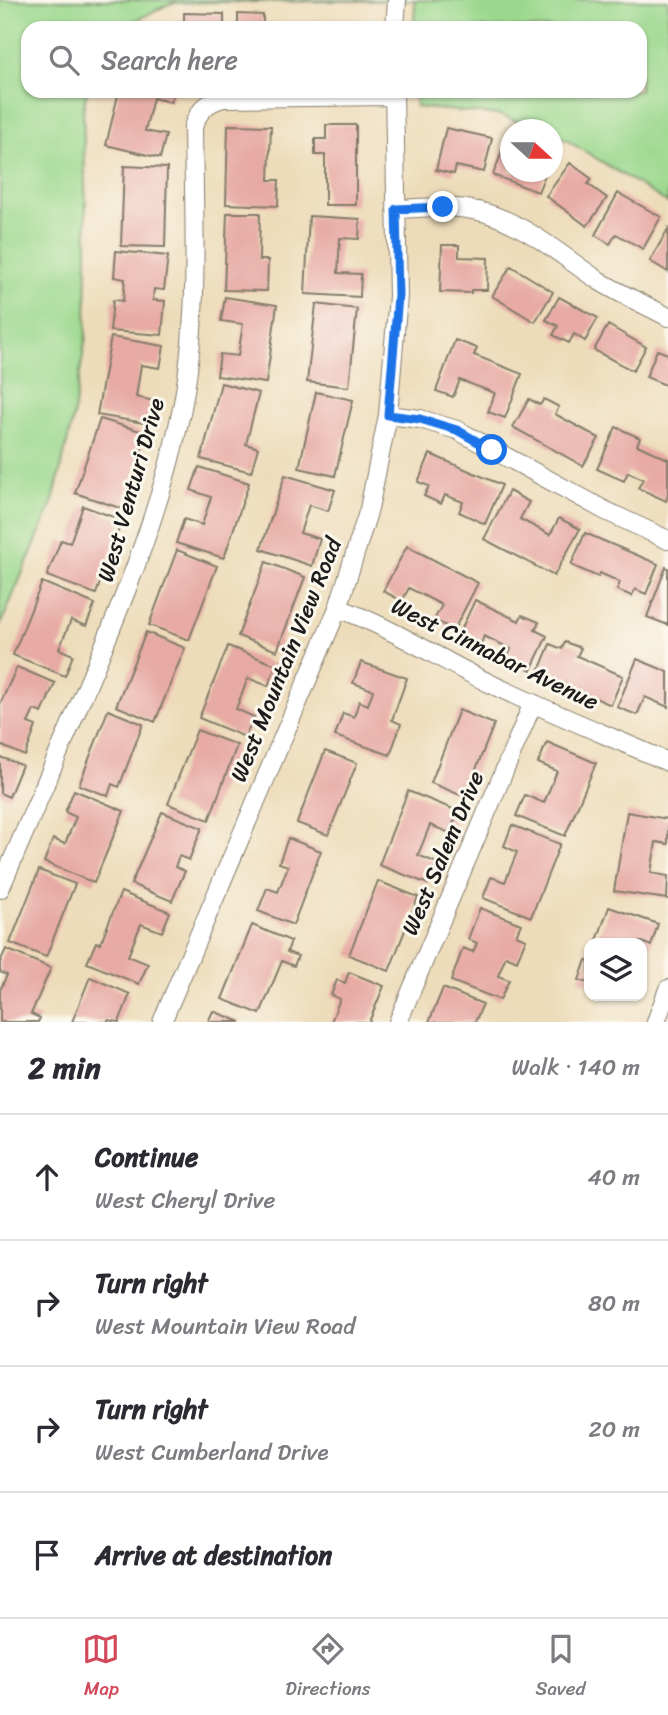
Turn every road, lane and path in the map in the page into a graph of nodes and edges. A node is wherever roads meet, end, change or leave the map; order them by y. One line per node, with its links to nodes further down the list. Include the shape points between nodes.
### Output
1 (397, 0): 2 (street)
2 (396, 21)
3 (224, 98): 12 (street, West Venturi Drive, via 206,105 193,127 195,300 181,412 169,465 126,594)
4 (394, 98): 5 (street, West Mountain View Road)
5 (396, 209): 6 (street, via 464,208 507,220 604,284); 7 (street, West Mountain View Road, via 398,296)
6 (668, 317)
7 (388, 415): 8 (street, via 457,430); 9 (street, West Mountain View Road, via 369,509)
8 (668, 540)
9 (338, 608): 10 (street, West Cinnabar Avenue, via 368,618); 14 (street, West Mountain View Road)
10 (533, 703): 11 (street, West Cinnabar Avenue); 15 (street, West Salem Drive)
11 (668, 762)
12 (0, 889)
13 (668, 989): 16 (street)
14 (162, 1022)
15 (398, 1022)
16 (656, 1022)

